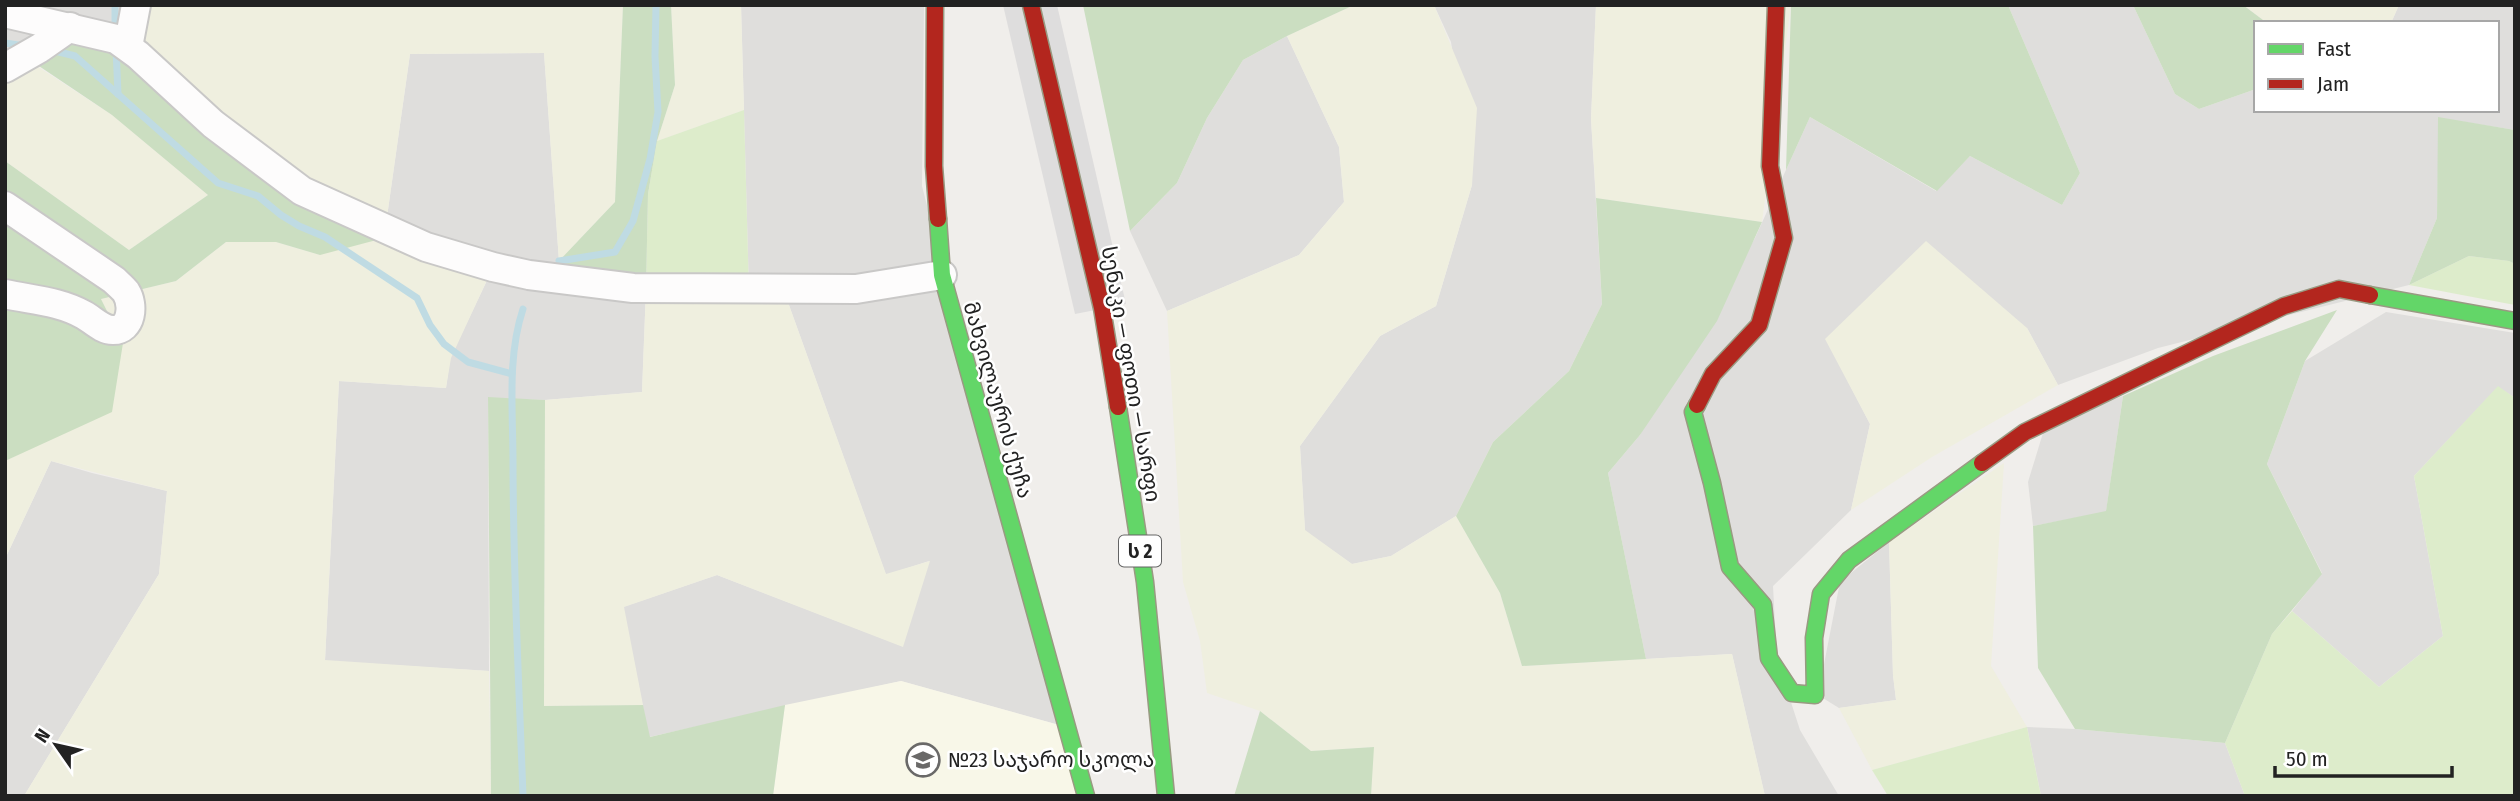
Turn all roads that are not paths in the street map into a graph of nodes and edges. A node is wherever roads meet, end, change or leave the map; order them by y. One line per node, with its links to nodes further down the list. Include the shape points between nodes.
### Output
1 (136, 5): 7 (street)
2 (935, 5): 10 (main road, მახვილაურის ქუჩა, via 934,166)
3 (1031, 5): 14 (main road, სენაკი — ფოთი — სარფი / ს 2, via 1102,308 1145,582)
4 (1776, 5): 12 (main road, via 1770,166 1784,238 1759,325 1713,374 1693,412 1730,567 1763,605 1769,658 1792,693 1815,695 1814,638 1821,594 1849,560 2025,432 2250,321 2339,289)
5 (5, 13): 6 (street)
6 (70, 27): 7 (street, via 116,39); 8 (street)
7 (128, 47): 10 (street, via 213,124 302,191 426,247 493,267 633,288 856,289)
8 (5, 68)
9 (5, 206): 11 (street, via 114,280 127,293 130,317 114,330 65,306)
10 (942, 275): 13 (main road, მახვილაურის ქუჩა)
11 (5, 294)
12 (2515, 321)
13 (1086, 796)
14 (1166, 796)

